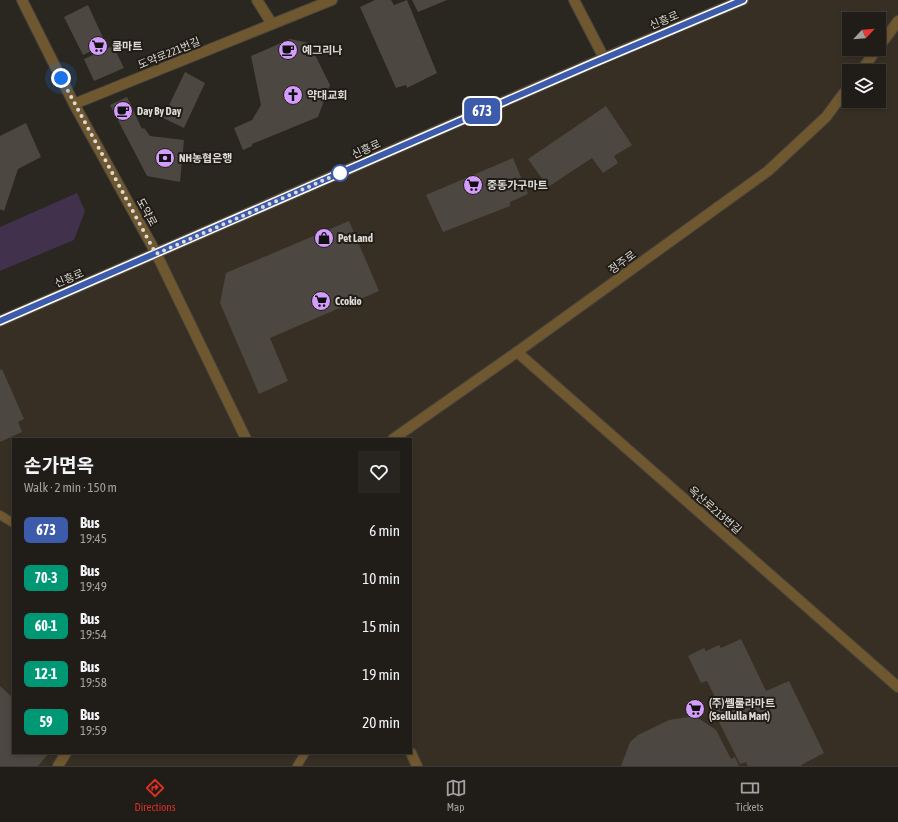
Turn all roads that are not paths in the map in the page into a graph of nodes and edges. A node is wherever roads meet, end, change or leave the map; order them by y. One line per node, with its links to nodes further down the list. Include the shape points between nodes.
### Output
1 (22, 0): 11 (street, 도약로)
2 (257, 0): 7 (street)
3 (332, 0): 7 (street, 도약로221번길)
4 (574, 0): 9 (street)
5 (743, 0): 9 (street, 신흥로)
6 (898, 21): 8 (street)
7 (272, 24): 11 (street, 도약로221번길)
8 (886, 37)
9 (604, 58): 12 (street, 신흥로)
10 (842, 95): 14 (street, 정주로, via 826,117 768,171)
11 (74, 104): 12 (street, 도약로)
12 (156, 254): 13 (street, 신흥로); 15 (street, 도약로)
13 (0, 321)
14 (517, 352): 16 (street, 정주로); 19 (street, 옥산로213번길)
15 (246, 438)
16 (394, 438)
17 (0, 515): 18 (lane)
18 (12, 522)
19 (898, 687)
20 (65, 754): 23 (street)
21 (304, 754): 24 (lane)
22 (411, 754): 25 (street)
23 (58, 766)
24 (297, 766)
25 (417, 766)

